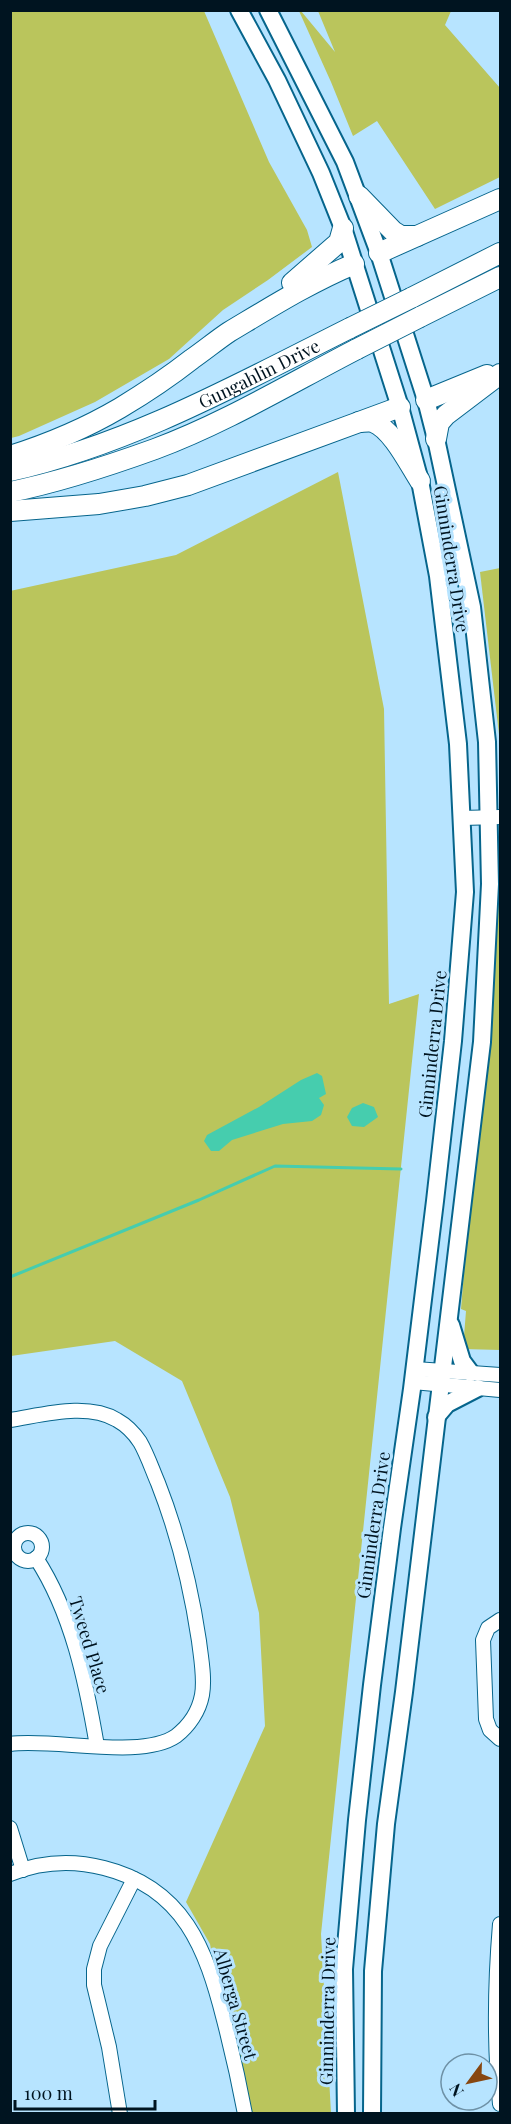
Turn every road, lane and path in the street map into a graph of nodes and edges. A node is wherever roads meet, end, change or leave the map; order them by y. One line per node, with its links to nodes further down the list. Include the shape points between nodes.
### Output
1 (239, 10): 5 (main road, Ginninderra Drive, via 307,142)
2 (268, 10): 3 (main road, Ginninderra Drive)
3 (359, 196): 6 (highway, via 393,231 401,236); 7 (main road, Ginninderra Drive)
4 (501, 199): 6 (highway)
5 (343, 228): 9 (main road, Ginninderra Drive); 11 (highway, via 331,251 244,315)
6 (417, 236): 7 (highway)
7 (379, 253): 9 (main road); 14 (main road, Ginninderra Drive)
8 (501, 253): 19 (highway, Gungahlin Drive, bridge, via 147,426 64,457)
9 (354, 264): 11 (highway, via 300,289); 15 (main road, Ginninderra Drive)
10 (501, 277): 21 (highway, Gungahlin Drive, bridge, via 156,448 71,477)
11 (229, 332): 18 (highway, via 117,410)
12 (501, 368): 14 (highway)
13 (501, 374): 17 (highway, via 446,415 439,423)
14 (426, 400): 15 (main road); 17 (main road, Ginninderra Drive)
15 (400, 407): 16 (highway); 20 (main road, Ginninderra Drive)
16 (359, 422): 20 (highway, via 372,422 381,428 399,446); 22 (highway, via 167,490 99,504)
17 (436, 439): 23 (main road, Ginninderra Drive, via 472,607)
18 (10, 456)
19 (10, 471)
20 (420, 481): 24 (main road, Ginninderra Drive, via 442,601)
21 (10, 492)
22 (10, 511)
23 (495, 817): 24 (street); 25 (main road, Ginninderra Drive, via 482,1042)
24 (462, 818): 27 (main road, Ginninderra Drive, via 465,892 453,1041)
25 (448, 1318): 26 (main road, via 462,1360); 29 (main road, Ginninderra Drive)
26 (471, 1373): 28 (street); 29 (street)
27 (414, 1375): 29 (street); 46 (main road, Ginninderra Drive, via 357,1820 344,1969)
28 (501, 1375)
29 (441, 1378): 30 (street); 32 (main road, Ginninderra Drive)
30 (478, 1388): 31 (street); 32 (main road, via 447,1404)
31 (501, 1390)
32 (436, 1417): 47 (main road, Ginninderra Drive, via 385,1836 373,1971)
33 (10, 1420): 38 (street, via 88,1411 124,1424 143,1449 180,1548 200,1652 203,1686 197,1711 182,1731 161,1744)
34 (36, 1558): 38 (street, Tweed Place, via 56,1594 70,1635)
35 (501, 1620): 36 (street, via 488,1628 483,1640 486,1719 490,1730)
36 (501, 1739)
37 (10, 1744): 38 (street)
38 (97, 1746)
39 (10, 1828): 40 (street)
40 (17, 1872): 41 (street, Alberga Street, via 54,1864 86,1864)
41 (134, 1879): 44 (street, via 100,1947 94,1969); 45 (street, Alberga Street, via 174,1908 202,1948 222,2013)
42 (501, 1924): 43 (street, via 495,2010)
43 (501, 2104)
44 (120, 2114)
45 (245, 2114)
46 (346, 2114)
47 (372, 2114)

